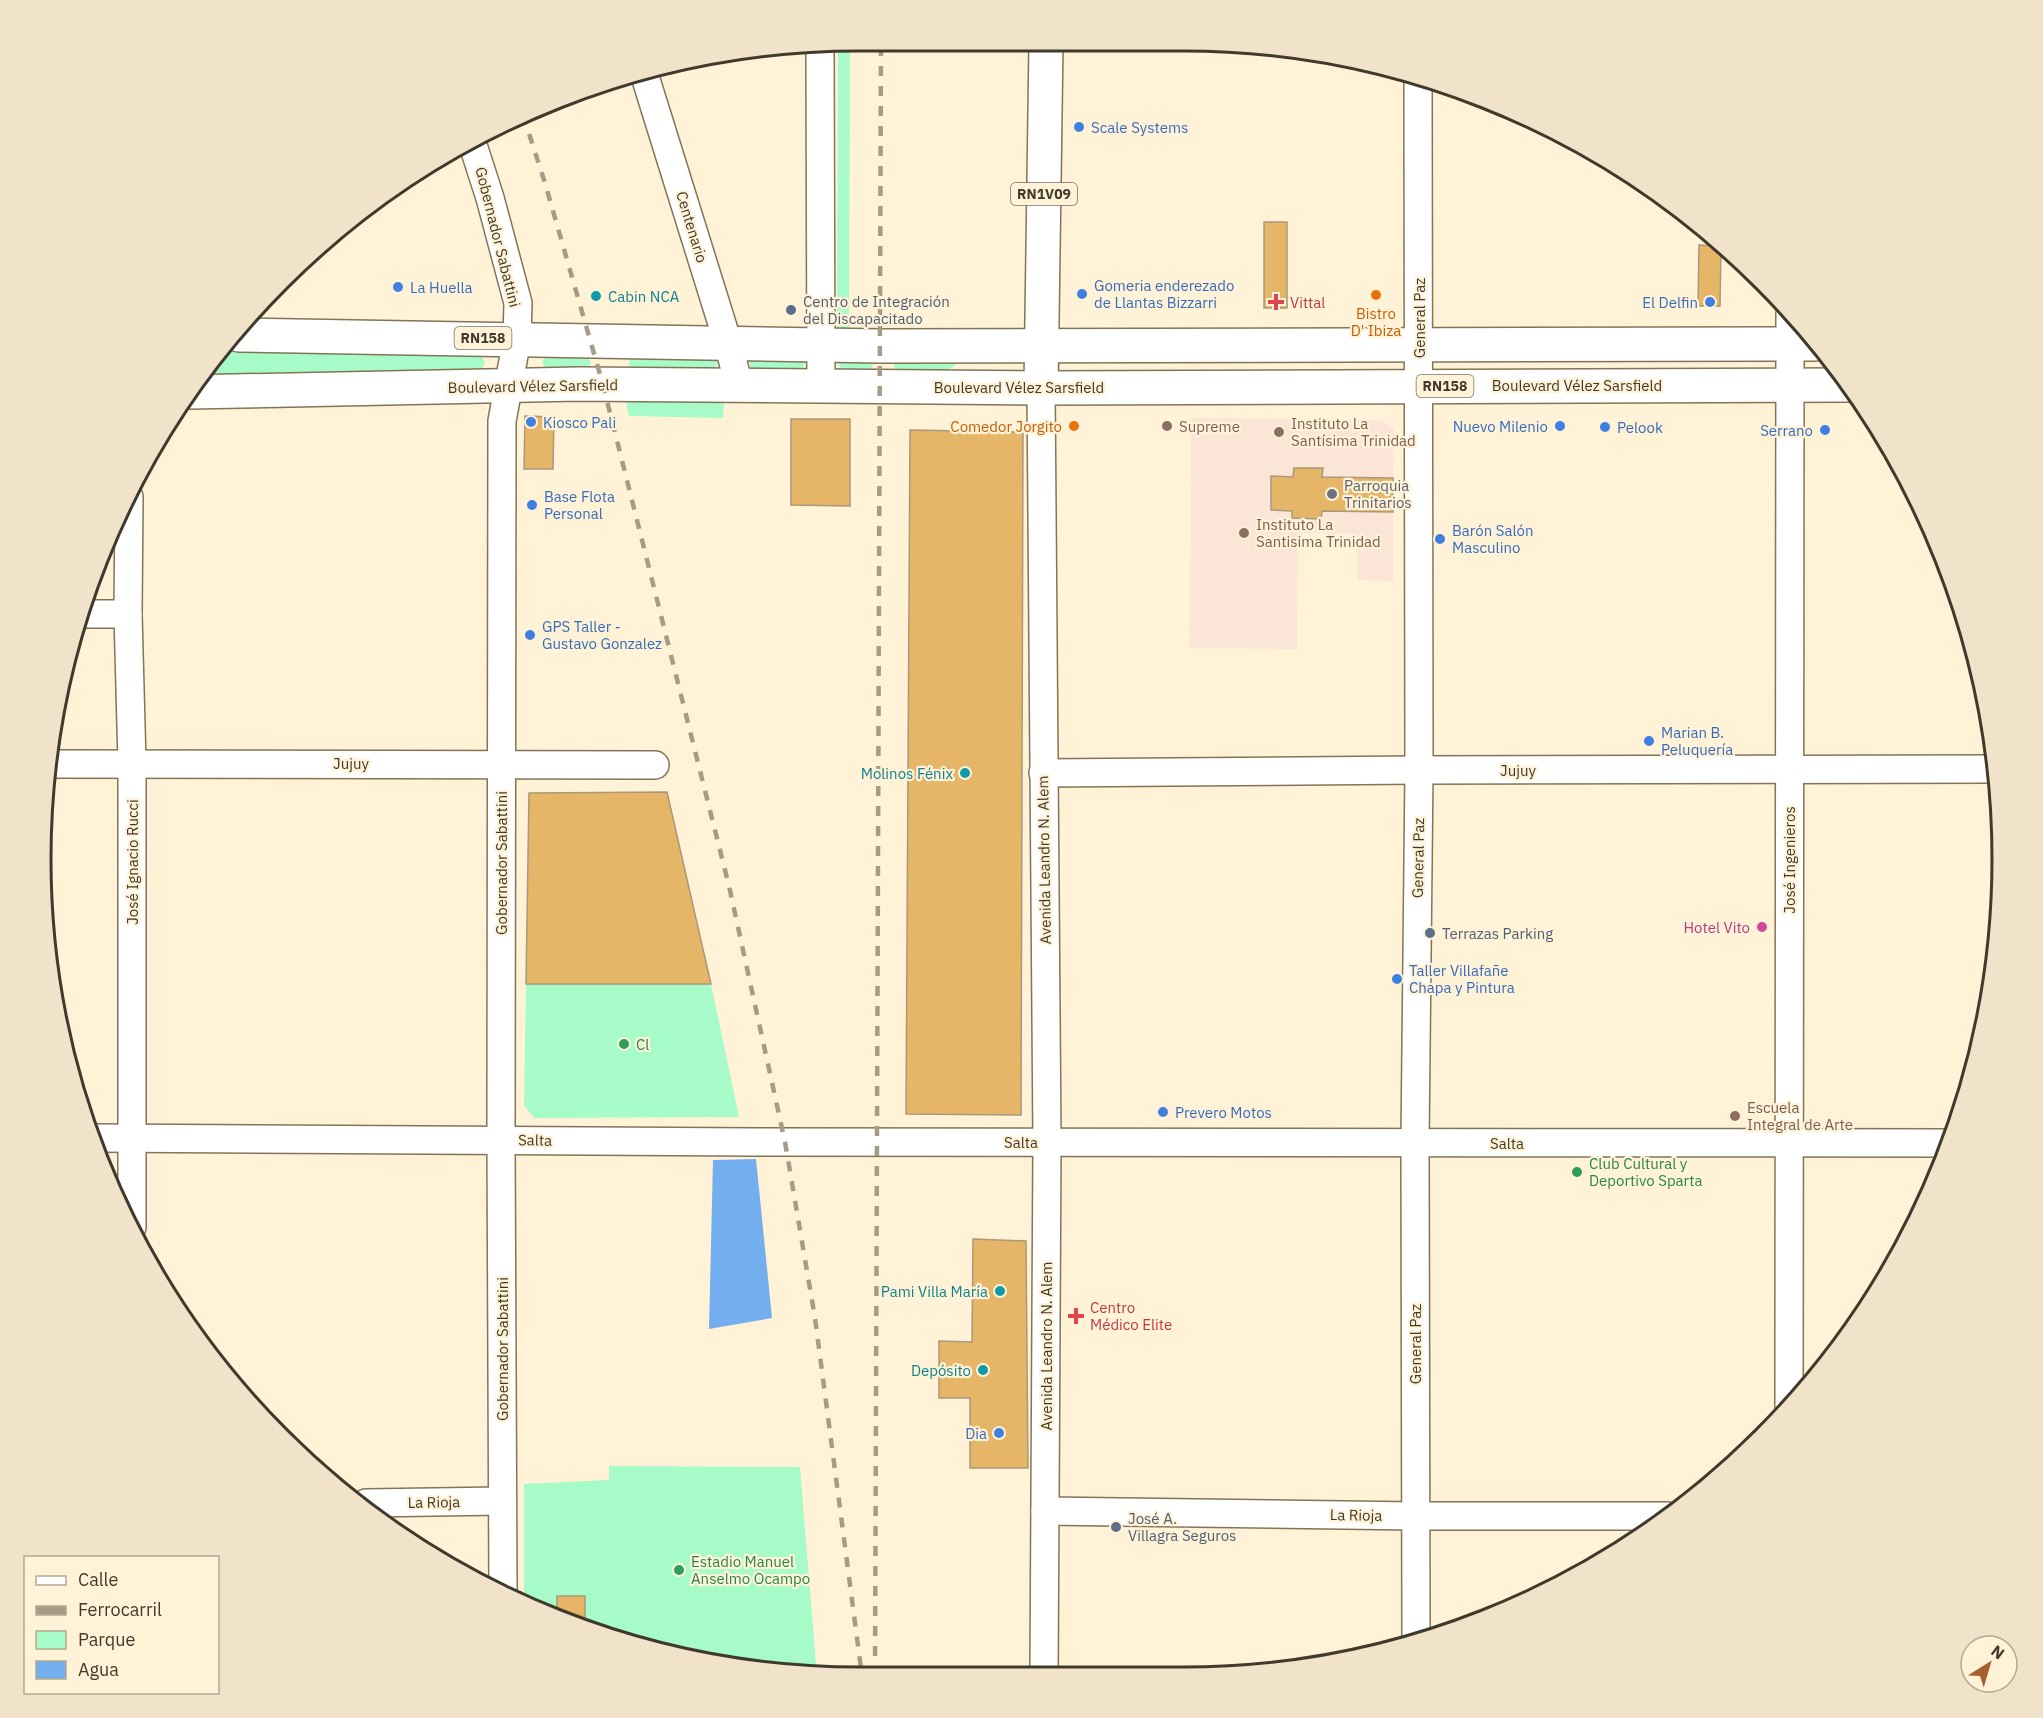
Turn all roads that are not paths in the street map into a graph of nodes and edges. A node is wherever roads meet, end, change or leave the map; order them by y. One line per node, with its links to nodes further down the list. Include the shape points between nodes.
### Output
1 (1046, 51): 13 (main road, Avenida Leandro N. Alem / RN1V09)
2 (820, 52): 12 (street)
3 (646, 80): 10 (street, Centenario)
4 (1419, 87): 11 (street, General Paz)
5 (474, 149): 9 (street, Gobernador Sabattini, via 518,303)
6 (1798, 334): 11 (main road, RN158)
7 (244, 335): 9 (main road, RN158)
8 (1799, 335): 16 (street, José Ingenieros)
9 (517, 339): 10 (main road, RN158); 14 (street, Gobernador Sabattini)
10 (728, 343): 12 (main road, RN158); 15 (street, Centenario)
11 (1419, 343): 13 (main road, RN158); 19 (street, General Paz)
12 (821, 345): 13 (main road, RN158); 18 (street)
13 (1041, 345): 20 (main road, Avenida Leandro N. Alem / RN1V09)
14 (507, 385): 15 (main road, Boulevard Vélez Sarsfield / RN158); 21 (main road, Boulevard Vélez Sarsfield / RN158); 26 (street, Gobernador Sabattini, via 502,421)
15 (739, 385): 18 (main road, Boulevard Vélez Sarsfield / RN158)
16 (1790, 385): 17 (main road, Boulevard Vélez Sarsfield / RN158); 19 (main road, Boulevard Vélez Sarsfield / RN158); 31 (street, José Ingenieros)
17 (1838, 385)
18 (821, 386): 20 (main road, Boulevard Vélez Sarsfield / RN158)
19 (1419, 386): 20 (main road, Boulevard Vélez Sarsfield / RN158); 30 (street, General Paz)
20 (1041, 388): 32 (street, Avenida Leandro N. Alem)
21 (200, 392)
22 (129, 514): 24 (street, José Ignacio Rucci)
23 (90, 614): 24 (street)
24 (128, 614): 25 (street, José Ignacio Rucci)
25 (132, 763): 26 (street, Jujuy); 27 (street, Jujuy); 34 (street, José Ignacio Rucci)
26 (501, 763): 28 (street, Jujuy); 35 (street, Gobernador Sabattini)
27 (57, 764)
28 (655, 765)
29 (1986, 769): 31 (street, Jujuy)
30 (1419, 770): 31 (street, Jujuy); 32 (street, Jujuy); 37 (street, General Paz)
31 (1789, 770): 38 (street, José Ingenieros)
32 (1043, 773): 36 (street, Avenida Leandro N. Alem)
33 (101, 1138): 34 (street, Salta)
34 (132, 1138): 35 (street, Salta); 40 (street, José Ignacio Rucci)
35 (501, 1139): 36 (street, Salta); 42 (street, Gobernador Sabattini)
36 (1047, 1142): 37 (street, Salta); 44 (street, Avenida Leandro N. Alem)
37 (1415, 1143): 38 (street, Salta); 45 (street, General Paz)
38 (1788, 1143): 39 (street, Salta); 41 (street, José Ingenieros)
39 (1940, 1143)
40 (132, 1211)
41 (1789, 1394)
42 (502, 1501): 43 (street, La Rioja); 47 (street, Gobernador Sabattini)
43 (371, 1503)
44 (1045, 1511): 45 (street, La Rioja); 49 (street, Avenida Leandro N. Alem)
45 (1416, 1516): 46 (street, La Rioja); 48 (street, General Paz)
46 (1654, 1516)
47 (503, 1584)
48 (1416, 1632)
49 (1044, 1667)

